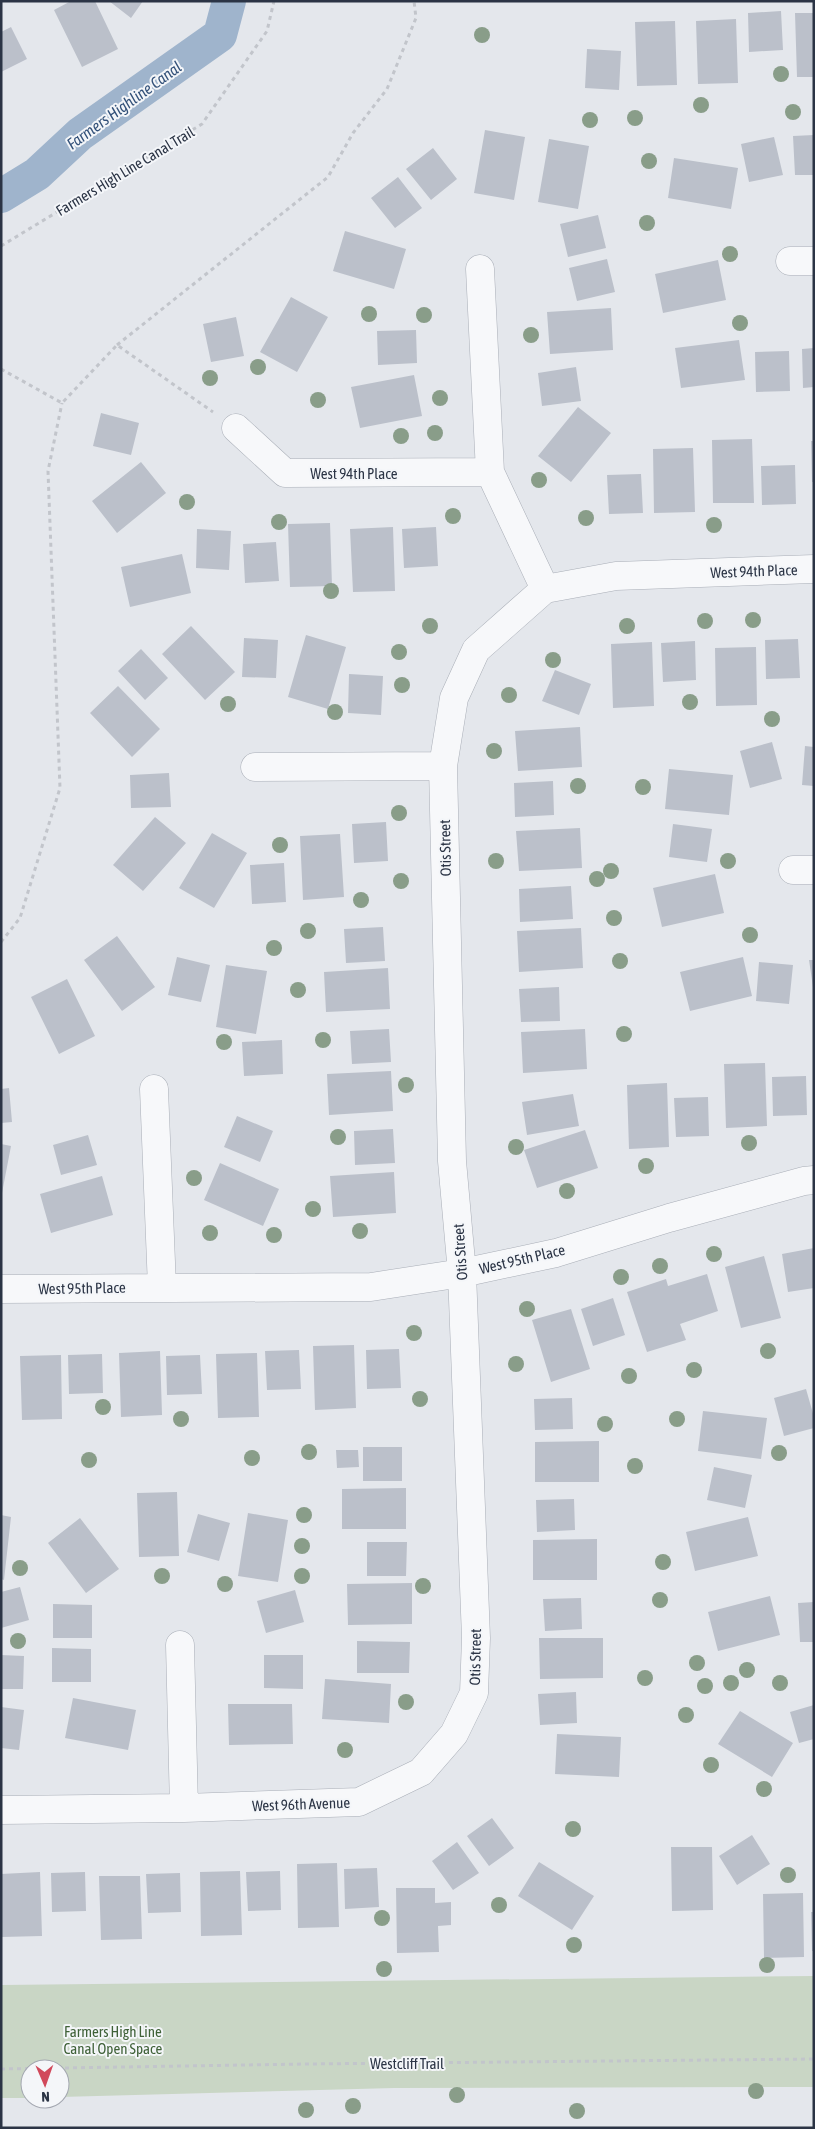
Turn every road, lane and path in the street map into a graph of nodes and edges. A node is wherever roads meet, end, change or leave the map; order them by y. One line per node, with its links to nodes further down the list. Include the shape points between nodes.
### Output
1 (274, 1): 3 (path, Farmers High Line Canal Trail, via 267,31 202,124)
2 (414, 1): 5 (path, via 416,18 387,89 353,132 328,177)
3 (1, 246)
4 (480, 269): 9 (street)
5 (117, 345): 7 (path); 8 (path)
6 (1, 369): 7 (path)
7 (62, 403): 14 (path, via 48,471 60,788 20,918)
8 (236, 428): 9 (street, West 94th Place, via 285,474)
9 (490, 472): 11 (street)
10 (814, 569): 11 (street, West 94th Place, via 616,576)
11 (545, 589): 12 (street, Otis Street, via 476,650 454,698)
12 (443, 766): 13 (street); 17 (street, Otis Street, via 452,1161)
13 (255, 767)
14 (1, 942)
15 (154, 1089): 18 (street)
16 (814, 1180): 17 (street, West 95th Place, via 669,1218 556,1253)
17 (462, 1273): 18 (street, West 95th Place, via 371,1287); 21 (street, Otis Street, via 476,1638 474,1693)
18 (162, 1287): 19 (street, West 95th Place)
19 (1, 1289)
20 (180, 1645): 22 (street)
21 (454, 1734): 22 (street, West 96th Avenue, via 421,1772 359,1802)
22 (184, 1808): 23 (street, West 96th Avenue)
23 (1, 1810)
24 (814, 2059): 25 (path, Westcliff Trail)
25 (1, 2069)

